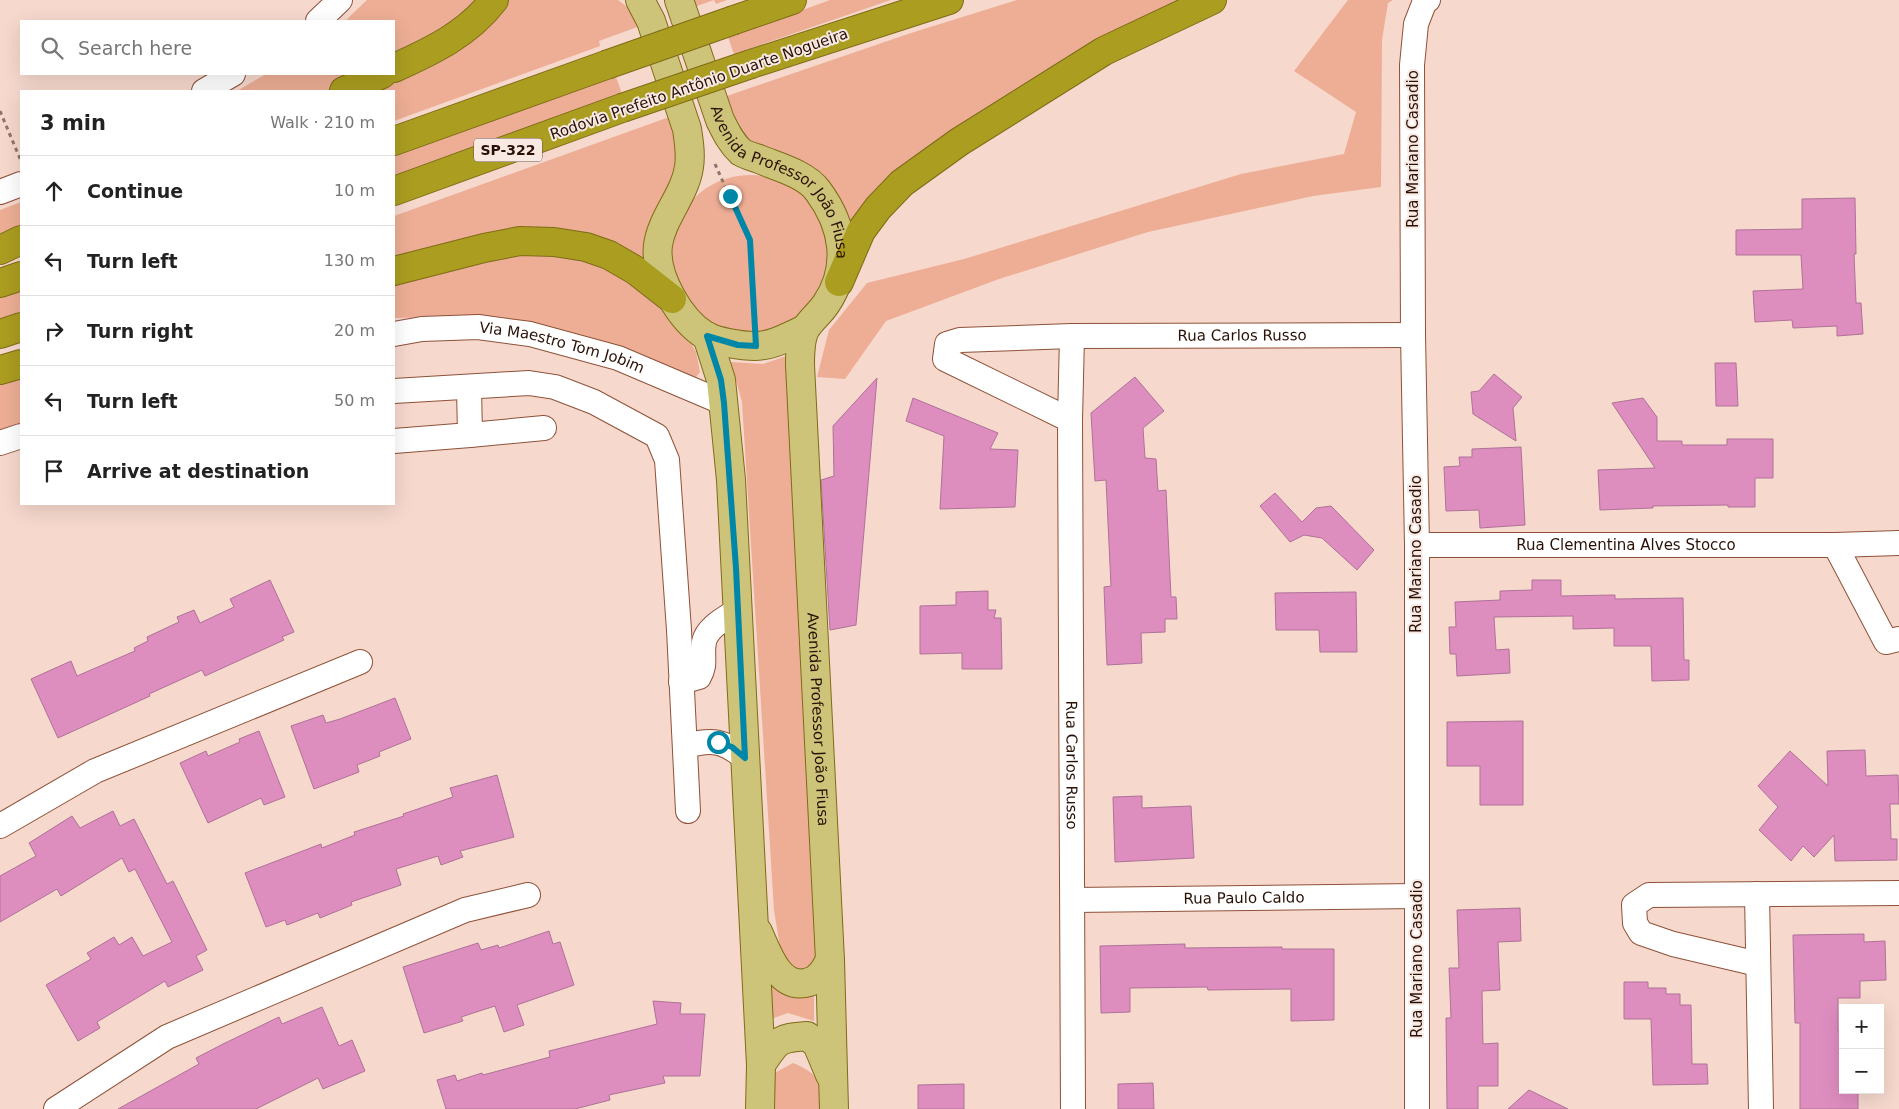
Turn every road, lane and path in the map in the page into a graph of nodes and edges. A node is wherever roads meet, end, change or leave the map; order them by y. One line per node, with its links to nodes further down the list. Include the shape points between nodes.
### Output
1 (340, 0): 9 (street)
2 (494, 0): 10 (highway, via 484,14 460,34)
3 (640, 0): 28 (main road, Avenida Professor João Fiusa, via 654,30 687,129 689,145 689,168 661,229 658,248 663,281)
4 (679, 0): 26 (main road, Avenida Professor João Fiusa, via 729,138 742,153 796,174 814,186 827,202 836,221 842,247)
5 (792, 0): 16 (highway, bridge)
6 (949, 0): 20 (highway, Rodovia Prefeito Antônio Duarte Nogueira / SP-322, bridge, via 622,108)
7 (1212, 0): 26 (highway, via 1104,51 959,142 902,183 860,231)
8 (1427, 1): 33 (street, Rua Mariano Casadio, via 1416,24 1412,65)
9 (319, 20)
10 (395, 68)
11 (231, 75): 13 (street)
12 (380, 75): 14 (highway)
13 (206, 90)
14 (346, 90)
15 (0, 111): 17 (path)
16 (395, 141)
17 (20, 159)
18 (713, 160): 36 (path, via 750,240)
19 (20, 184): 21 (street)
20 (395, 191)
21 (0, 192)
22 (20, 240): 23 (highway)
23 (0, 250)
24 (395, 271): 28 (highway, via 520,241 554,242 609,255 635,270)
25 (20, 276): 27 (highway)
26 (839, 282): 30 (main road, Avenida Professor João Fiusa)
27 (0, 283)
28 (672, 299): 34 (main road, Avenida Professor João Fiusa, via 688,320)
29 (20, 327): 31 (highway)
30 (805, 330): 36 (main road, Avenida Professor João Fiusa, via 773,344); 65 (main road, Avenida Professor João Fiusa, via 800,350 800,382)
31 (0, 334)
32 (395, 334): 41 (street, Via Maestro Tom Jobim, via 422,329 478,327 530,334 618,358)
33 (1413, 335): 35 (street, Rua Carlos Russo); 49 (street, Rua Mariano Casadio)
34 (707, 336): 36 (main road, Avenida Professor João Fiusa, via 738,345); 41 (main road, via 721,380)
35 (1072, 336): 42 (street, Rua Carlos Russo); 42 (street, Rua Carlos Russo, via 960,340 947,344 945,359)
36 (756, 346)
37 (20, 364): 38 (highway)
38 (0, 370)
39 (469, 387): 40 (street); 44 (street); 54 (street, via 530,383 555,387 594,402 657,436 667,460)
40 (395, 391)
41 (724, 403): 51 (main road)
42 (1070, 420): 63 (street, Rua Carlos Russo)
43 (544, 428): 44 (street)
44 (470, 435): 46 (street)
45 (20, 436): 47 (street)
46 (395, 441)
47 (0, 444)
48 (1899, 543): 50 (street, Rua Clementina Alves Stocco)
49 (1417, 545): 50 (street, Rua Clementina Alves Stocco); 62 (street, Rua Mariano Casadio)
50 (1835, 545): 52 (street, via 1886,642)
51 (738, 610): 54 (street, via 714,626 704,641 704,668 699,677); 56 (main road)
52 (1899, 639)
53 (360, 662): 58 (street, via 95,771)
54 (681, 682): 55 (street)
55 (685, 746): 56 (street, via 718,742 732,747); 57 (street)
56 (745, 758): 64 (main road)
57 (688, 811)
58 (0, 826)
59 (1899, 893): 60 (street)
60 (1757, 894): 66 (street); 66 (street, via 1649,895 1634,905 1635,922 1641,933)
61 (528, 895): 69 (street, via 465,910 167,1037)
62 (1416, 896): 63 (street, Rua Paulo Caldo); 72 (street, Rua Mariano Casadio)
63 (1073, 900): 71 (street, Rua Carlos Russo)
64 (752, 922): 65 (main road, via 778,973 788,980 799,984 810,982 819,977); 67 (main road)
65 (830, 960): 68 (main road, Avenida Professor João Fiusa)
66 (1758, 964): 73 (street)
67 (761, 1065): 68 (main road, via 777,1041 807,1036 817,1044); 70 (main road)
68 (834, 1097)
69 (56, 1109)
70 (760, 1109)
71 (1073, 1109)
72 (1417, 1109)
73 (1761, 1109)

